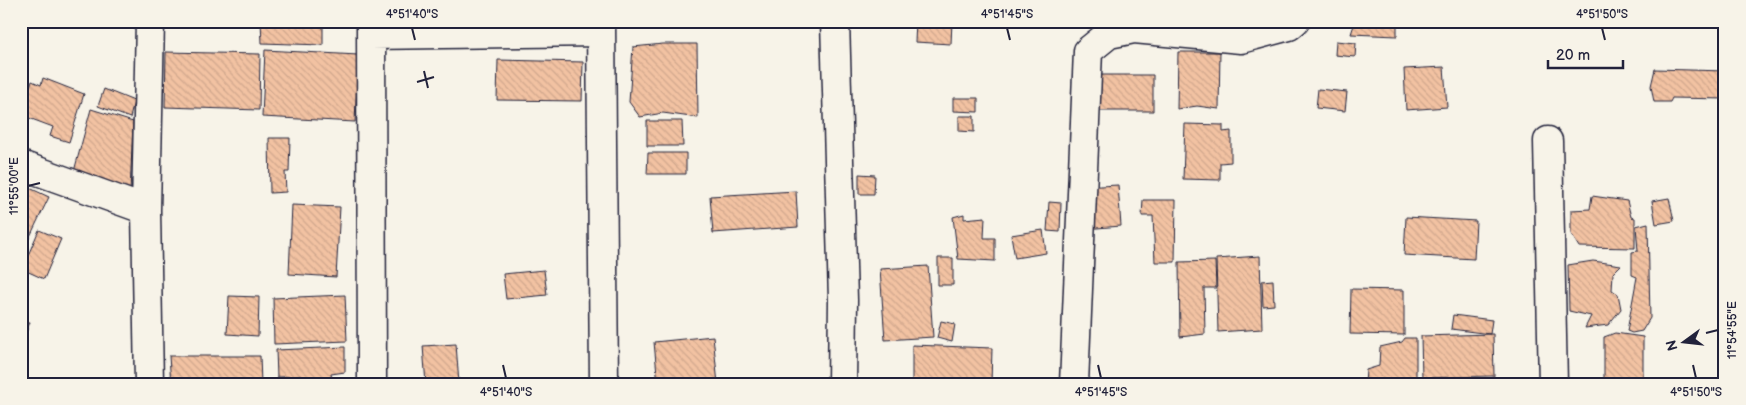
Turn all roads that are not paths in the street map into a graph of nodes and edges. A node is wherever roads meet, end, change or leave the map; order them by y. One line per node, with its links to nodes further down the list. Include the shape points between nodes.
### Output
1 (150, 21): 8 (street)
2 (835, 21): 12 (street, via 844,300)
3 (1295, 21): 13 (street, via 1289,26 1241,39 1134,29 1109,34 1088,51)
4 (601, 26): 5 (street); 11 (street)
5 (371, 28): 10 (street)
6 (1548, 141): 14 (street)
7 (21, 165): 8 (street)
8 (146, 210): 9 (street)
9 (149, 384)
10 (372, 384)
11 (604, 384)
12 (842, 384)
13 (1074, 384)
14 (1553, 384)

